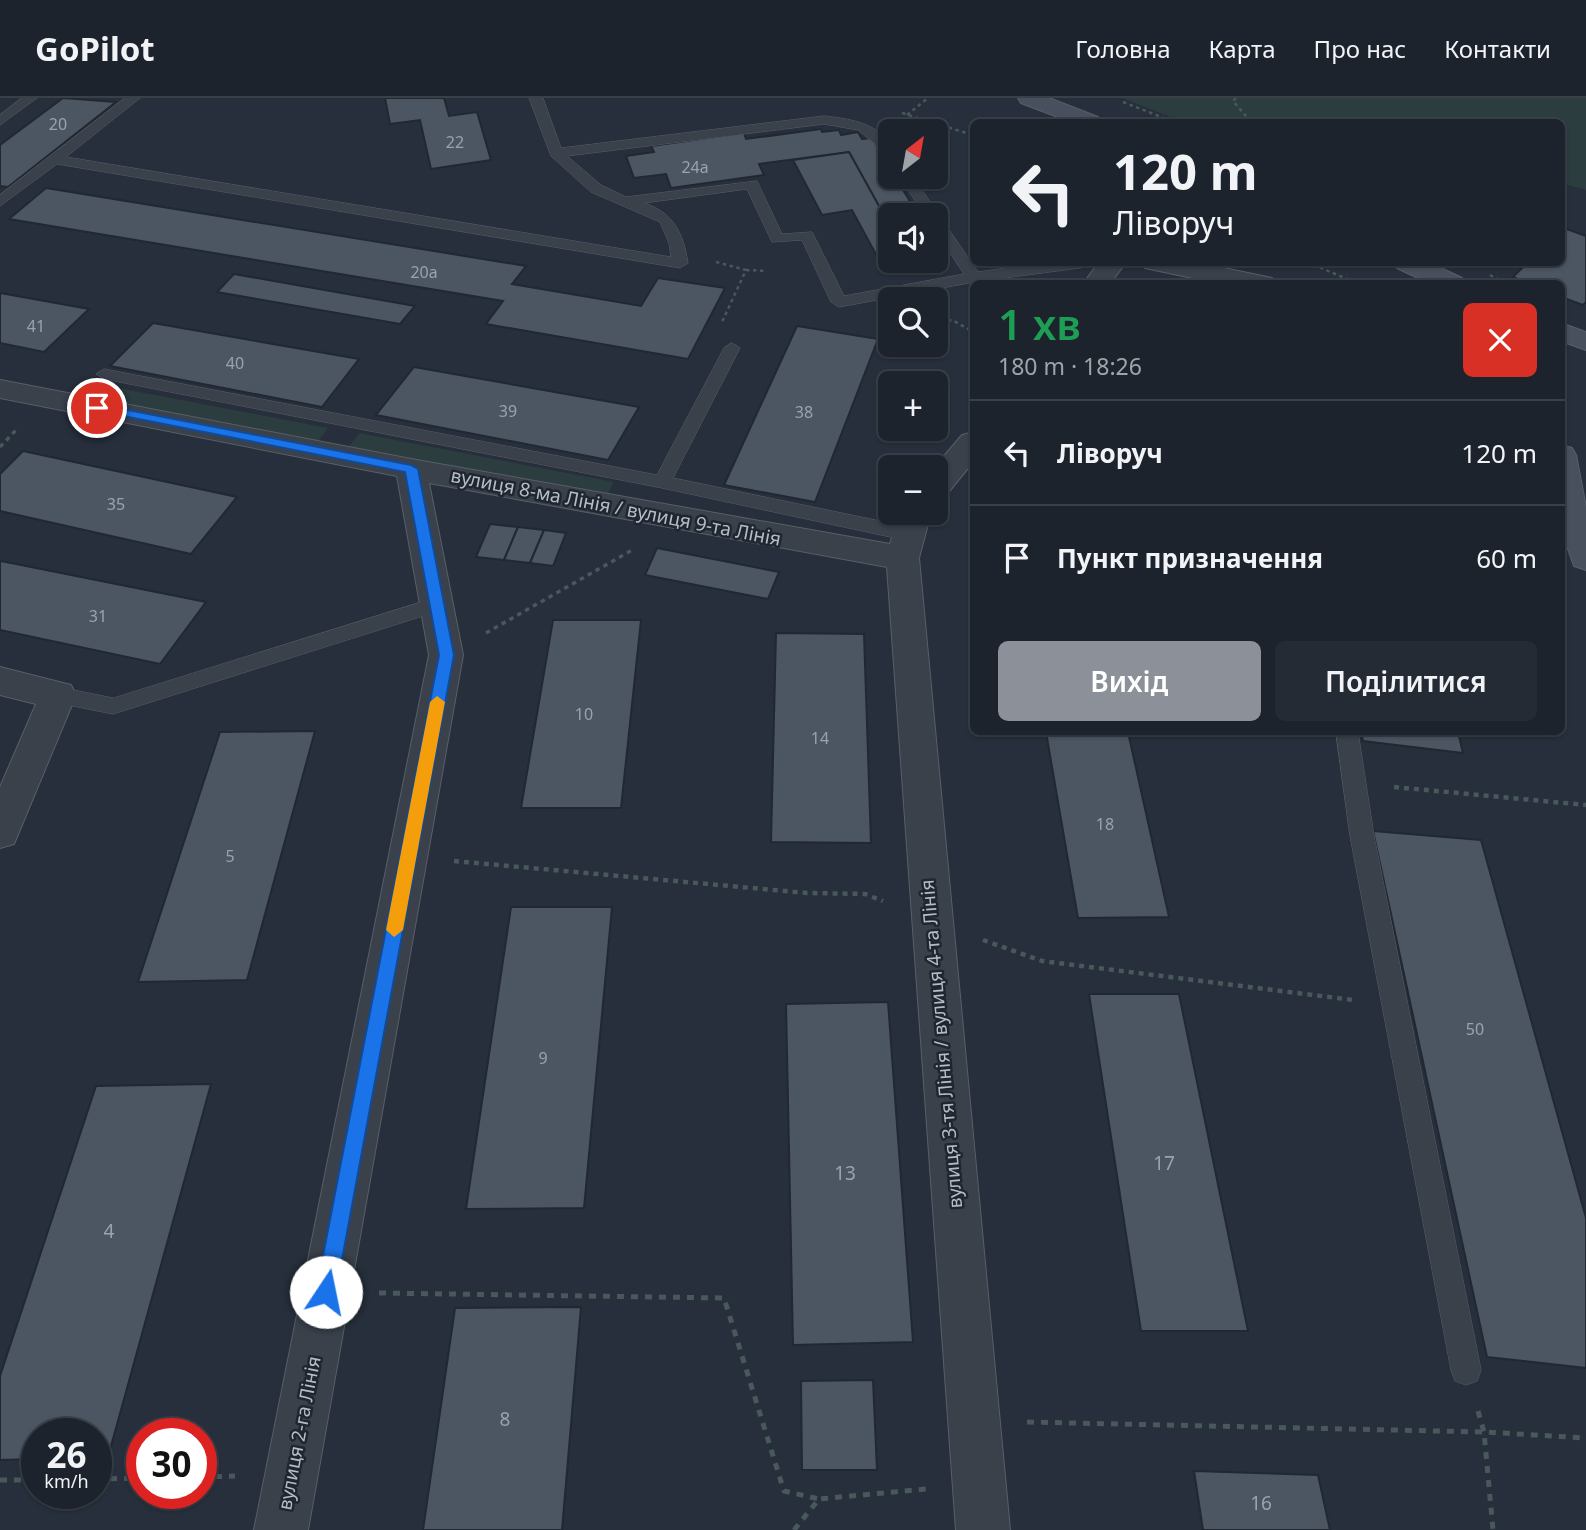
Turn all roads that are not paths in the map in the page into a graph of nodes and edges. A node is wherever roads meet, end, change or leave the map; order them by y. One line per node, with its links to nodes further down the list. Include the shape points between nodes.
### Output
1 (30, 98): 6 (lane)
2 (133, 98): 9 (lane)
3 (536, 98): 8 (lane)
4 (1029, 98): 5 (street)
5 (1082, 119)
6 (0, 121)
7 (878, 135): 8 (lane, via 854,124 824,120)
8 (556, 153): 12 (lane, via 601,192)
9 (53, 159): 11 (lane); 13 (lane)
10 (247, 173): 11 (lane)
11 (231, 188): 12 (lane, via 680,262 675,231 660,214)
12 (628, 201): 19 (lane, via 752,184 777,239 807,235 839,302)
13 (0, 202)
14 (948, 239): 19 (lane)
15 (1057, 266): 19 (lane)
16 (1110, 266): 20 (street)
17 (1174, 266): 21 (street)
18 (1415, 266): 22 (street)
19 (974, 277)
20 (1099, 280)
21 (1243, 280)
22 (1444, 280)
23 (1565, 333): 24 (street)
24 (1586, 342)
25 (732, 348): 31 (lane)
26 (104, 374): 31 (lane)
27 (0, 388): 29 (street, вулиця 8-ма Лінія / вулиця 9-та Лінія)
28 (970, 446): 30 (street)
29 (411, 469): 33 (street, вулиця 8-ма Лінія / вулиця 9-та Лінія, via 686,520); 35 (street, вулиця 2-га Лінія)
30 (948, 472)
31 (662, 482): 33 (lane)
32 (1565, 499): 34 (street)
33 (909, 535): 42 (street, вулиця 3-тя Лінія / вулиця 4-та Лінія, via 931,921)
34 (1586, 558)
35 (438, 604): 37 (lane, via 113,706); 41 (street, вулиця 2-га Лінія, via 446,655)
36 (0, 681): 37 (street)
37 (58, 695): 39 (street)
38 (1347, 735): 40 (lane, via 1362,836)
39 (0, 832)
40 (1466, 1370)
41 (281, 1530)
42 (983, 1530)

